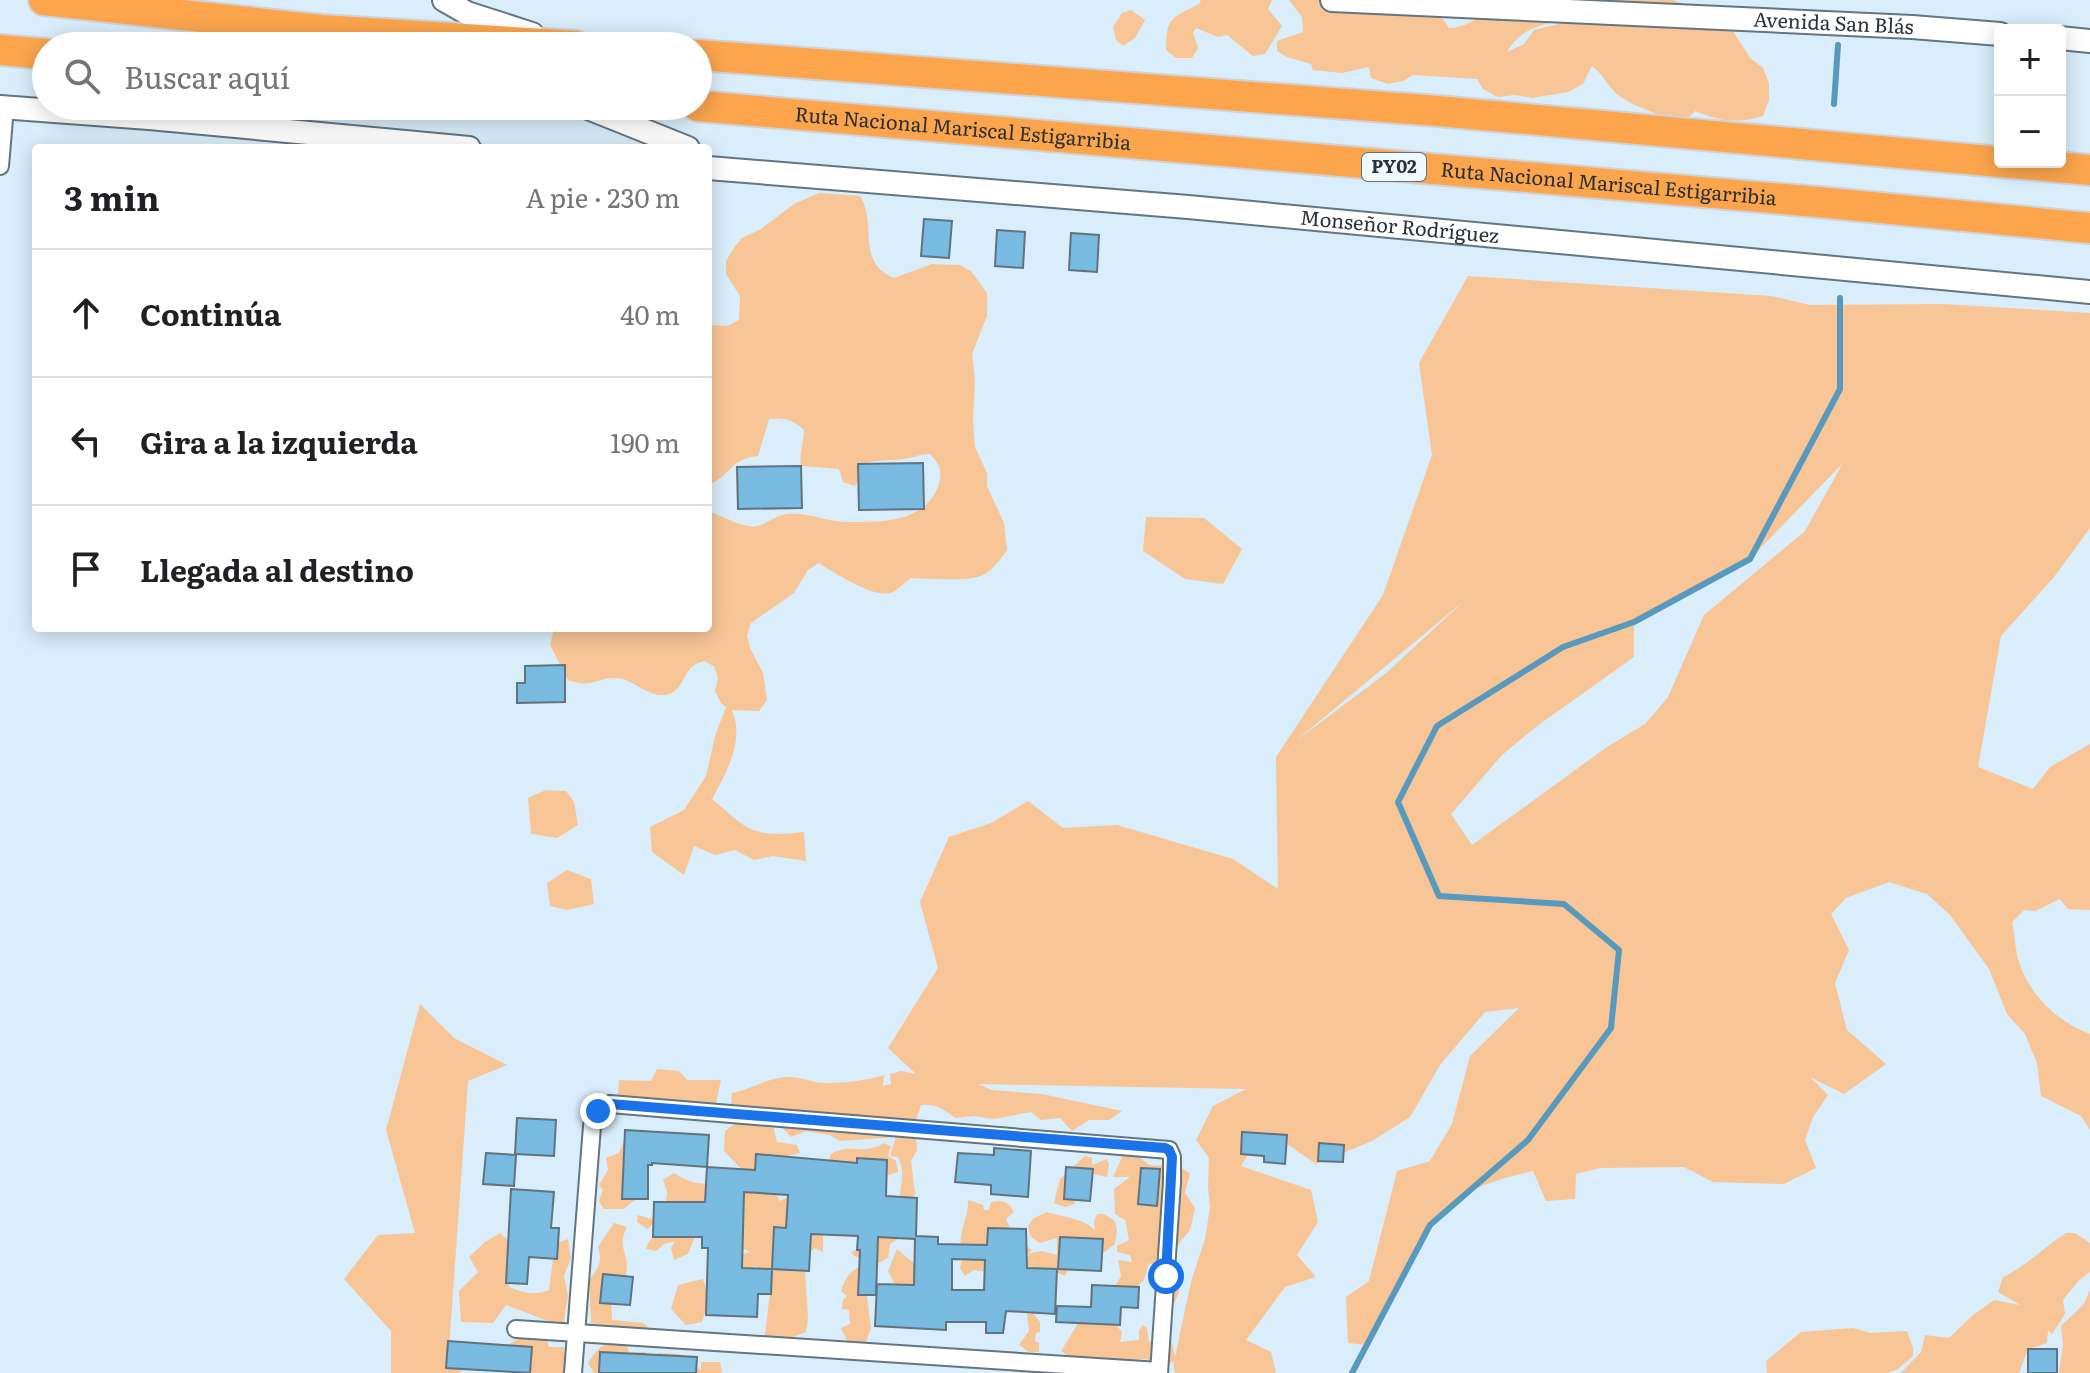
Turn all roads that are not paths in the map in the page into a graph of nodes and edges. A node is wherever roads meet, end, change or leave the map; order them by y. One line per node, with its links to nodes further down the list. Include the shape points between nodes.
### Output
1 (44, 0): 4 (highway)
2 (444, 0): 5 (street, via 467,13)
3 (1332, 0): 6 (street, Avenida San Blás)
4 (353, 32)
5 (529, 32)
6 (1994, 34)
7 (2066, 39): 8 (street)
8 (2090, 41)
9 (0, 50): 10 (highway)
10 (32, 53)
11 (712, 56): 20 (highway, via 1438,111)
12 (2, 107): 14 (street); 21 (street)
13 (712, 107): 26 (highway, Ruta Nacional Mariscal Estigarribia / PY02)
14 (32, 109)
15 (170, 120): 17 (street)
16 (618, 120): 18 (street)
17 (426, 144)
18 (678, 144)
19 (712, 158): 25 (street)
20 (1994, 161)
21 (0, 166)
22 (712, 168): 25 (street, Monseñor Rodríguez)
23 (2066, 168): 24 (highway)
24 (2090, 170)
25 (744, 171): 27 (street, Monseñor Rodríguez, via 1219,209)
26 (2090, 228)
27 (2090, 292)
28 (516, 1329): 29 (street)
29 (576, 1333): 30 (street); 30 (street, via 592,1126 598,1111 610,1104 1169,1150 1172,1182); 31 (street)
30 (1159, 1372)
31 (573, 1373)

